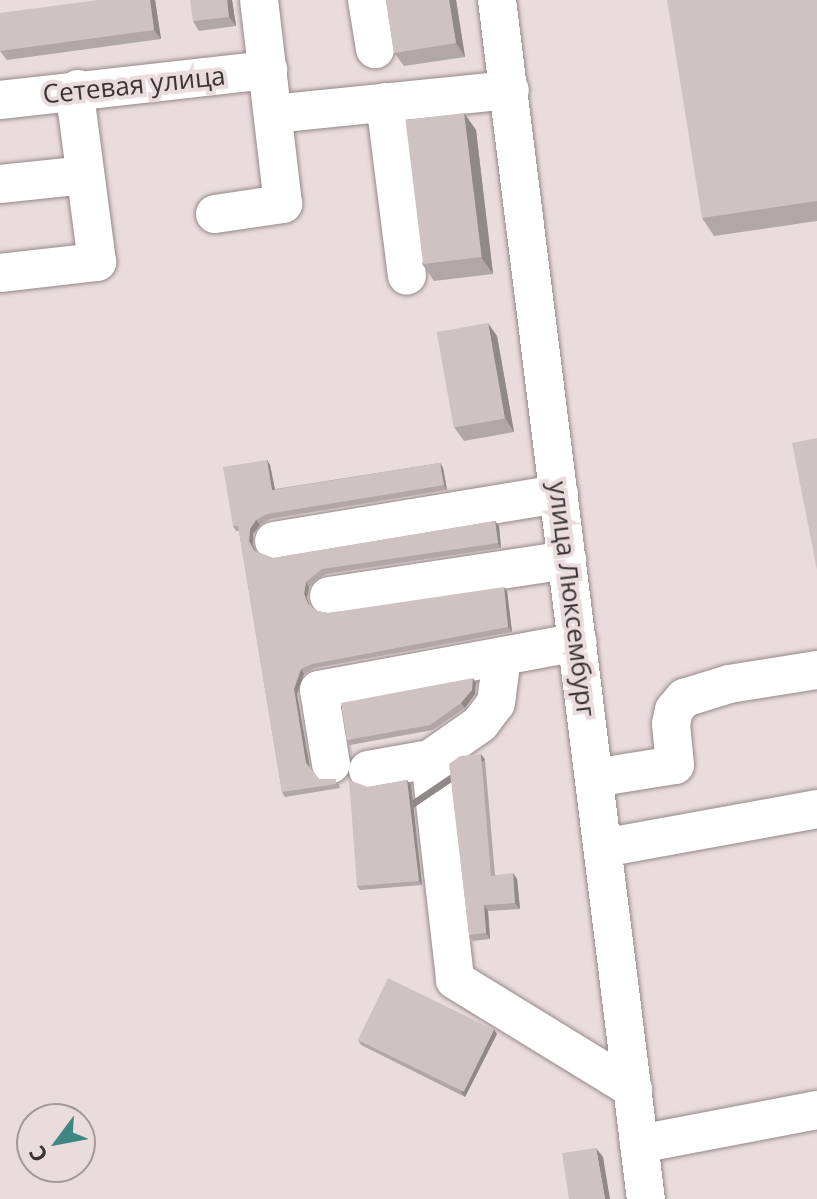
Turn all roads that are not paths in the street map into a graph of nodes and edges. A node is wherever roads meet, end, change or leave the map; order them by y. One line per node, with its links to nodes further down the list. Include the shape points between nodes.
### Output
1 (259, 0): 5 (street)
2 (367, 0): 4 (street)
3 (506, 1): 7 (street, улица Люксембург)
4 (375, 49)
5 (268, 70): 6 (street, Сетевая улица); 10 (street)
6 (78, 89): 8 (street, Сетевая улица); 11 (street)
7 (510, 90): 9 (street); 16 (street, улица Люксембург)
8 (0, 100)
9 (385, 102): 10 (street); 15 (street)
10 (273, 114): 13 (street, via 283,204)
11 (85, 175): 12 (street); 14 (street, via 97,262)
12 (0, 184)
13 (215, 214)
14 (0, 273)
15 (407, 276)
16 (559, 494): 17 (street); 18 (street, улица Люксембург)
17 (274, 541)
18 (567, 560): 19 (street); 20 (street, улица Люксембург)
19 (329, 596)
20 (578, 642): 21 (street); 24 (street, улица Люксембург)
21 (502, 656): 23 (street, via 496,703 480,724); 23 (street, via 319,690 349,767)
22 (817, 670): 24 (street, via 729,684 684,698 671,724 675,765)
23 (430, 759): 27 (street, via 455,980)
24 (594, 778): 26 (street, улица Люксембург)
25 (817, 809): 26 (street)
26 (603, 848): 27 (street, улица Люксембург)
27 (633, 1089): 29 (street, улица Люксембург)
28 (817, 1110): 29 (street)
29 (639, 1144): 30 (street, улица Люксембург)
30 (646, 1199)

